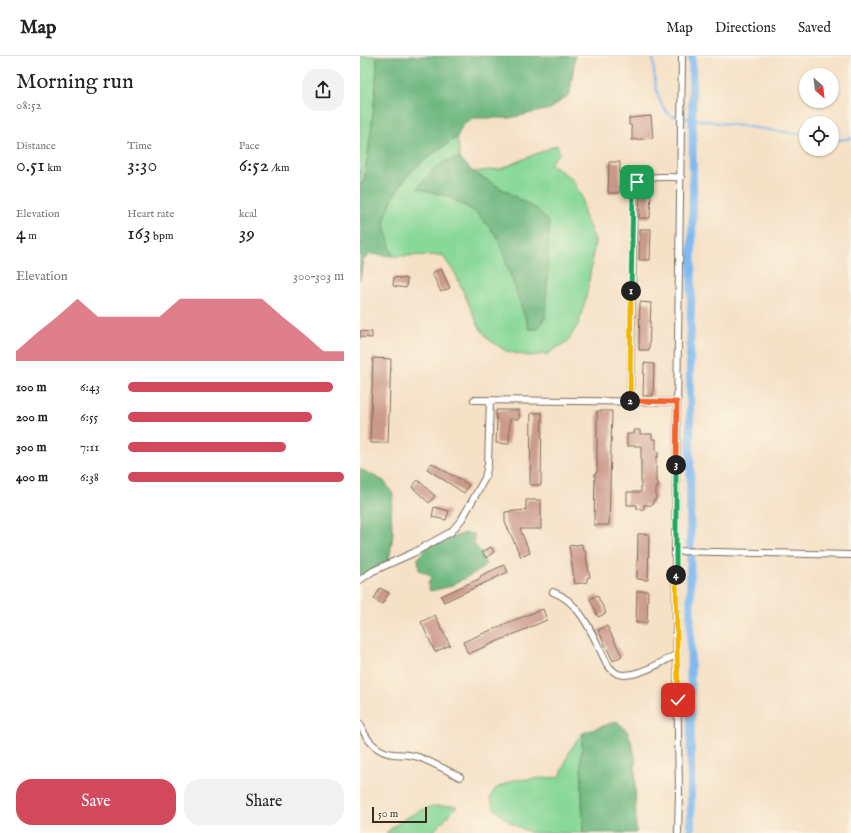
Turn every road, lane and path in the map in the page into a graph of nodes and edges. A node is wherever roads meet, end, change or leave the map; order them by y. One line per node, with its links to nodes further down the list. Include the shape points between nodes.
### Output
1 (682, 56): 2 (street)
2 (681, 177): 5 (street, via 644,178 634,187); 6 (street)
3 (474, 400): 4 (street)
4 (490, 400): 5 (street); 9 (street, via 486,478 462,519 451,532)
5 (630, 401): 6 (street)
6 (677, 402): 7 (street)
7 (678, 551): 8 (street); 11 (street)
8 (851, 555)
9 (360, 580)
10 (553, 592): 11 (street, via 565,598 577,610 607,664 618,674 631,674)
11 (677, 654): 14 (street)
12 (360, 724): 13 (street, via 379,751 416,756)
13 (460, 776)
14 (678, 833)

